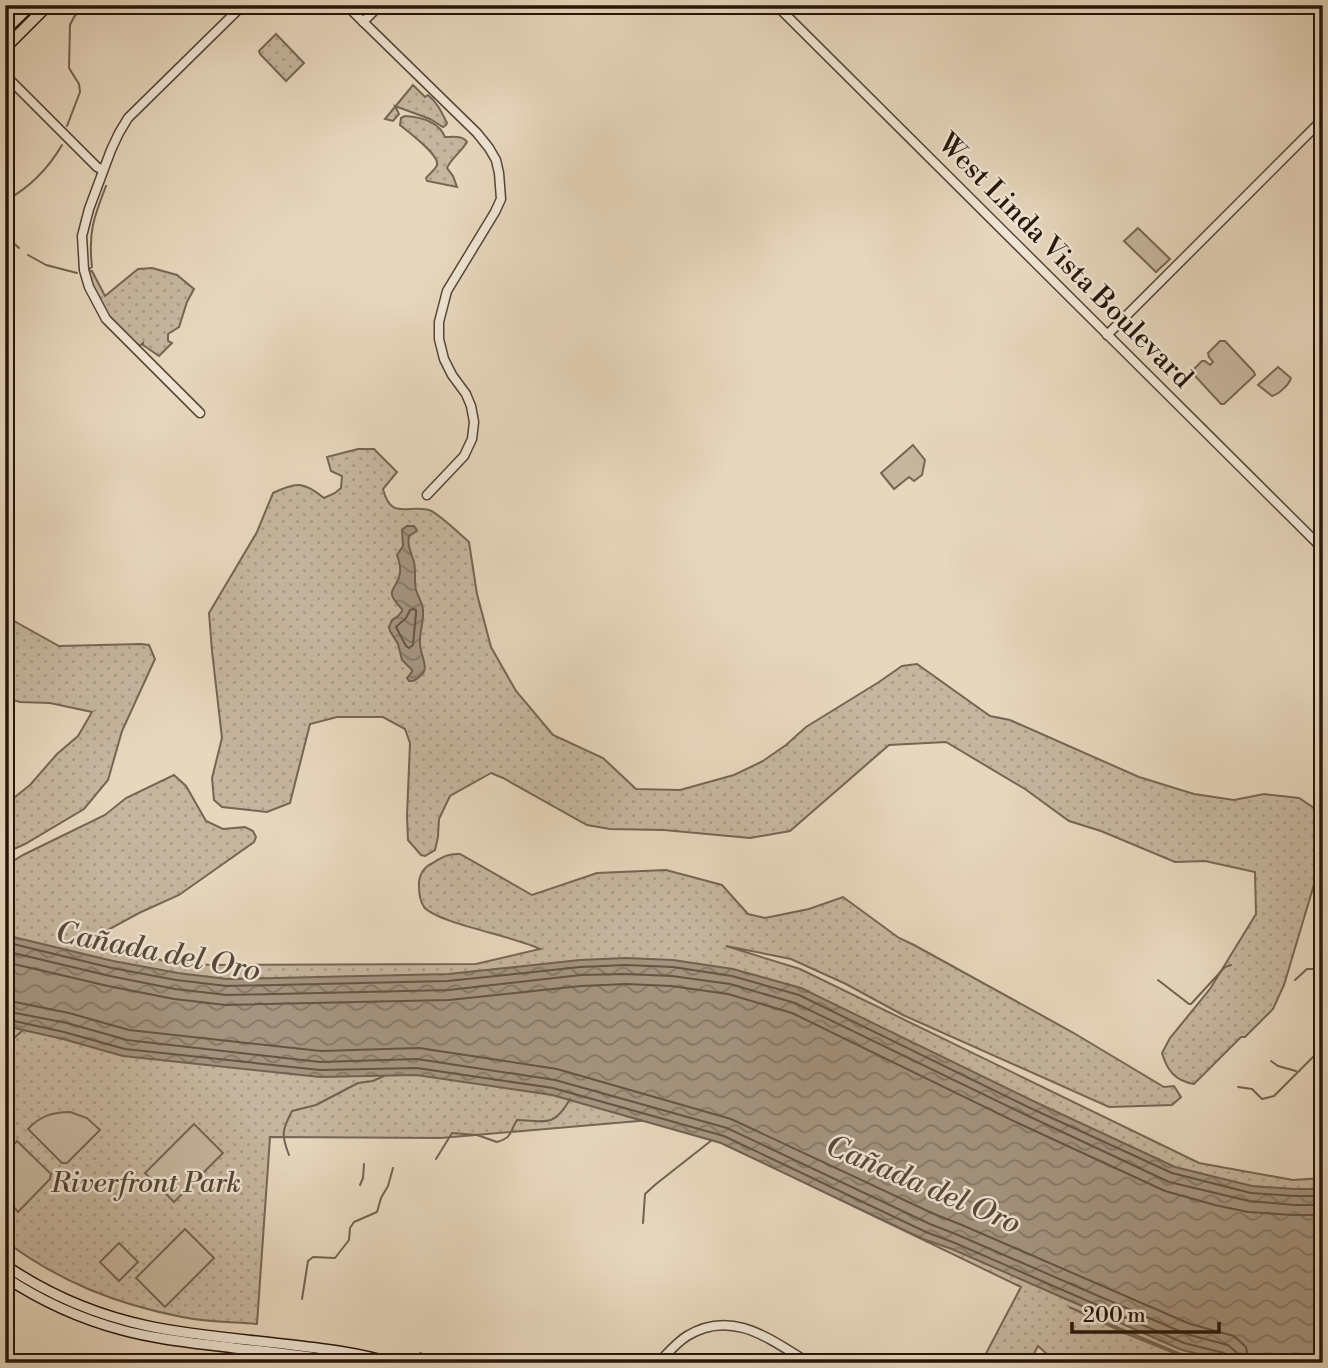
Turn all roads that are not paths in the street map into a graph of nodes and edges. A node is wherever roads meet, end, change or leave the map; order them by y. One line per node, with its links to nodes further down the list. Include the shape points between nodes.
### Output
1 (31, 5): 8 (highway)
2 (48, 5): 9 (highway)
3 (243, 5): 12 (street, via 128,118)
4 (346, 5): 7 (street)
5 (380, 5): 7 (street)
6 (776, 5): 13 (street, West Linda Vista Boulevard)
7 (363, 22): 15 (street, via 477,133 496,160 501,187 495,212 447,291 440,311 439,339 444,359 471,406 472,439 461,460)
8 (5, 30)
9 (5, 48)
10 (5, 75): 12 (street)
11 (1323, 119): 13 (street)
12 (103, 170): 14 (street, via 82,236 89,287 106,319)
13 (1107, 335): 16 (street, West Linda Vista Boulevard)
14 (200, 413)
15 (427, 495)
16 (1323, 549)
17 (5, 1265): 20 (main road, via 73,1303 128,1322 348,1352)
18 (5, 1277): 19 (main road, via 64,1310 126,1331)
19 (352, 1363)
20 (392, 1363)
21 (658, 1363): 22 (street, via 688,1335 723,1325 756,1331)
22 (809, 1363)

